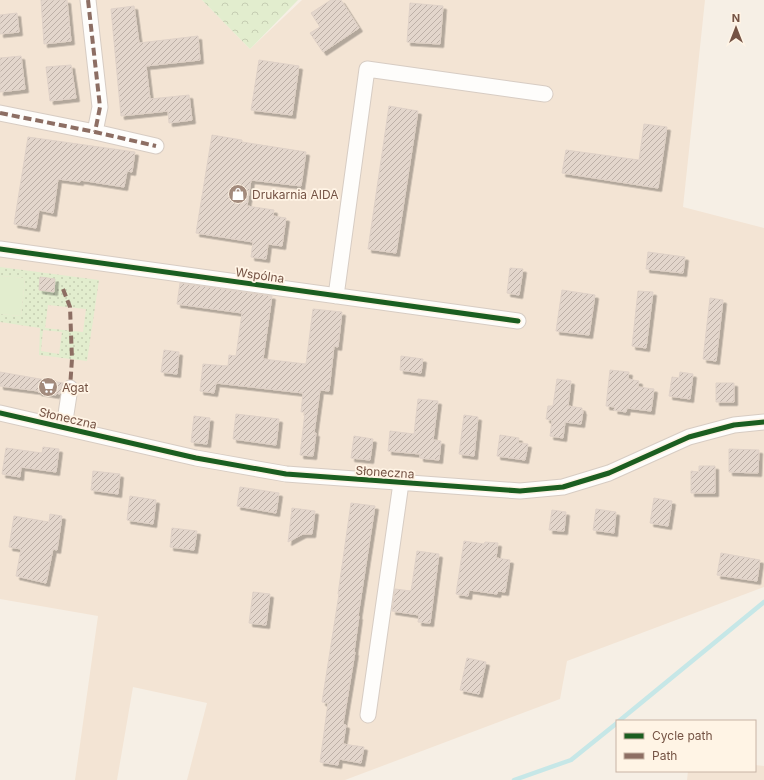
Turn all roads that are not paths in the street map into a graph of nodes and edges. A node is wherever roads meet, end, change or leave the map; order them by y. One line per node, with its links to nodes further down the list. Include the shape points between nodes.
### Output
1 (88, 0): 4 (street, via 100,108)
2 (545, 94): 7 (street, via 367,69)
3 (0, 113): 4 (street)
4 (95, 132): 5 (street)
5 (156, 146)
6 (0, 249): 7 (street, Wspólna)
7 (336, 296): 8 (street, Wspólna)
8 (518, 321)
9 (70, 388): 12 (street)
10 (0, 413): 12 (street, Słoneczna)
11 (764, 422): 13 (street, Słoneczna, via 734,425 690,437 609,473 563,487 520,491)
12 (64, 427): 13 (street, Słoneczna, via 196,458 286,474)
13 (401, 483): 14 (street)
14 (368, 715)

